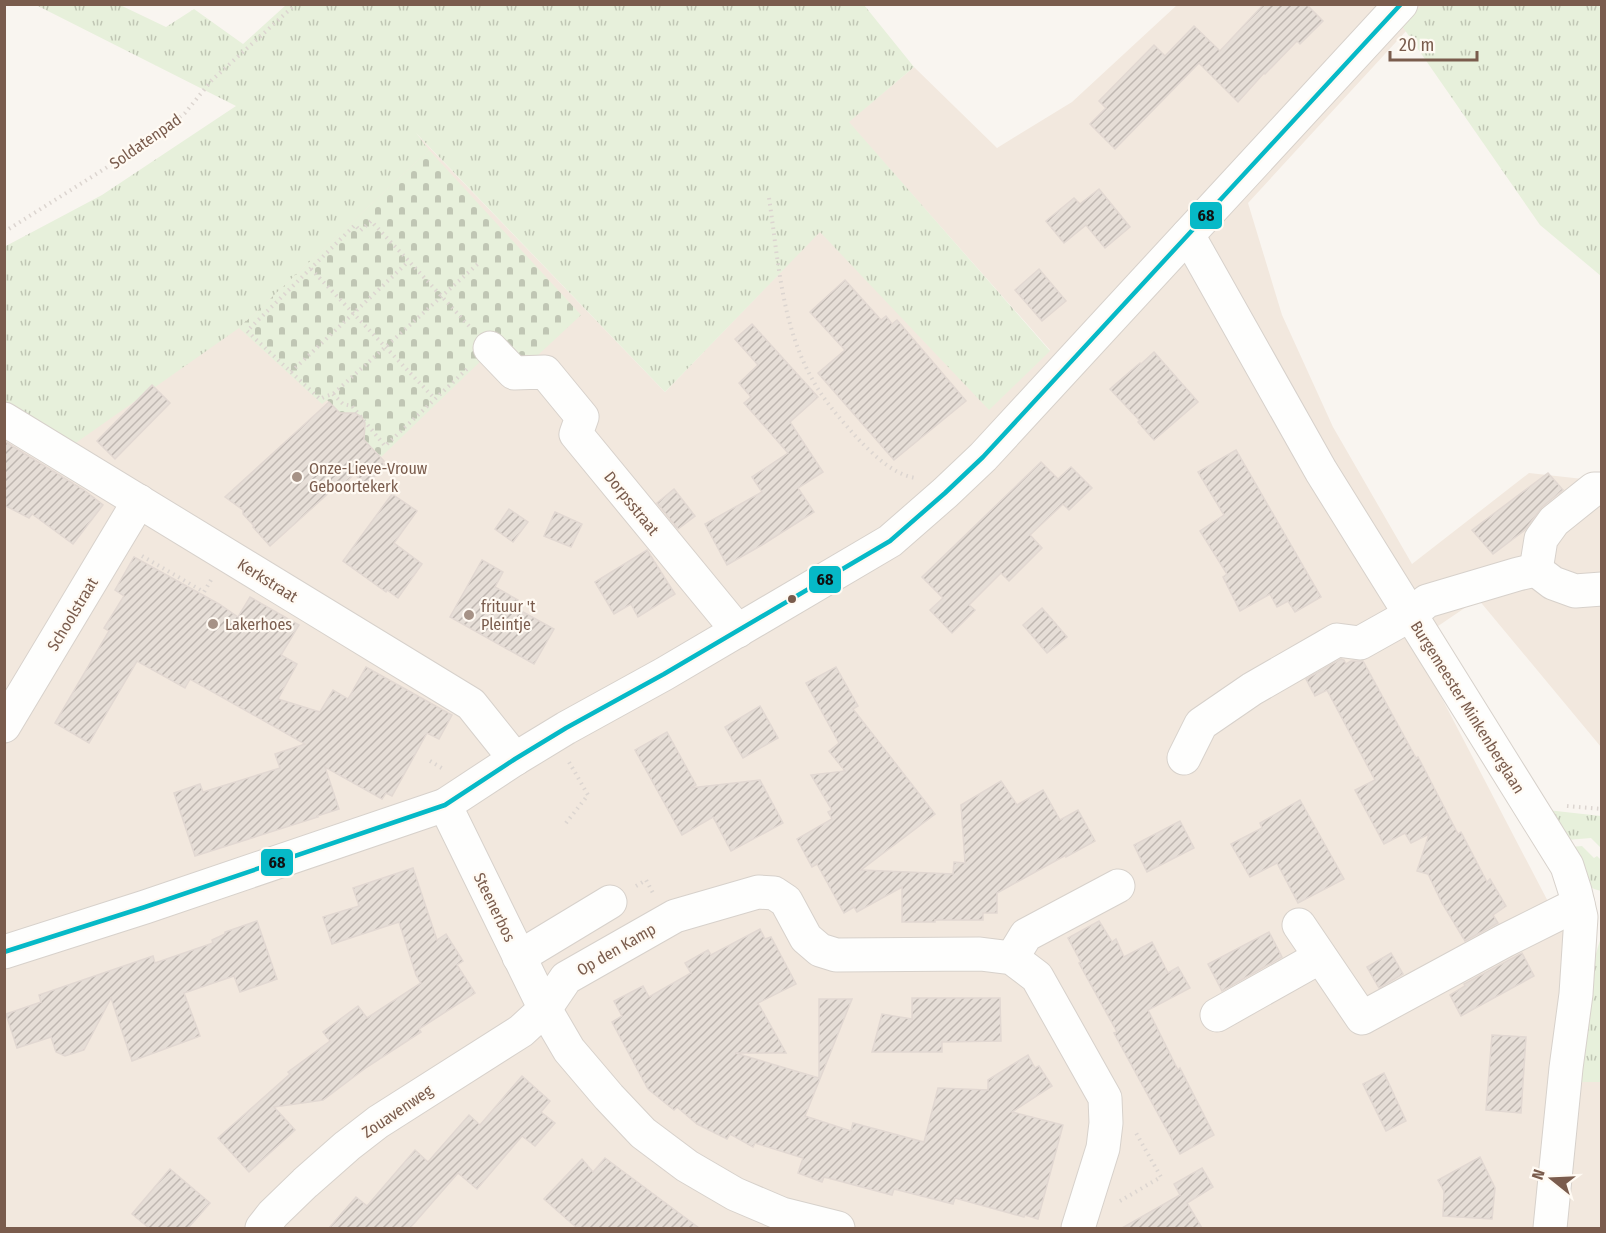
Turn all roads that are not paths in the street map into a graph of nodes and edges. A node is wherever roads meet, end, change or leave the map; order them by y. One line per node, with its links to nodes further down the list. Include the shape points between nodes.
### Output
1 (1401, 4): 2 (street)
2 (1188, 235): 9 (street, Burgemeester Minkenberglaan, via 1321,471); 10 (street, via 983,458 945,493 890,541)
3 (490, 348): 10 (street, Dorpsstraat, via 514,374 544,372 582,417 576,434)
4 (4, 419): 6 (street, Kerkstraat)
5 (1602, 489): 7 (street, via 1594,489 1554,521 1541,539)
6 (139, 501): 11 (street, Schoolstraat); 13 (street, Kerkstraat, via 471,704)
7 (1536, 570): 8 (street, via 1553,583 1575,591); 9 (street, via 1427,601)
8 (1602, 590)
9 (1410, 615): 12 (street, via 1360,644 1337,640 1252,689 1201,724); 17 (street, Burgemeester Minkenberglaan, via 1567,866)
10 (738, 631): 13 (street)
11 (4, 726)
12 (1184, 758)
13 (515, 759): 14 (street)
14 (445, 805): 19 (street); 20 (street, Steenerbos)
15 (1118, 886): 22 (street, via 1026,935)
16 (610, 902): 20 (street)
17 (1587, 911): 21 (street, via 1504,941 1362,1018); 26 (street, Burgemeester Minkenberglaan, via 1566,1068)
18 (1299, 925): 21 (street)
19 (4, 952)
20 (519, 957): 23 (street, Steenerbos)
21 (1320, 957): 24 (street)
22 (1012, 958): 23 (street, Op den Kamp, via 980,954 836,955 820,950 806,938 786,901 774,893 758,892 675,915 566,978); 28 (street, via 1037,977 1105,1098 1103,1148)
23 (544, 1009): 25 (street, Zouavenweg, via 521,1031 347,1146); 27 (street, via 568,1050 609,1097 643,1133 687,1166 735,1194 782,1214)
24 (1216, 1015)
25 (275, 1224)
26 (1551, 1226)
27 (838, 1228)
28 (1078, 1228)

